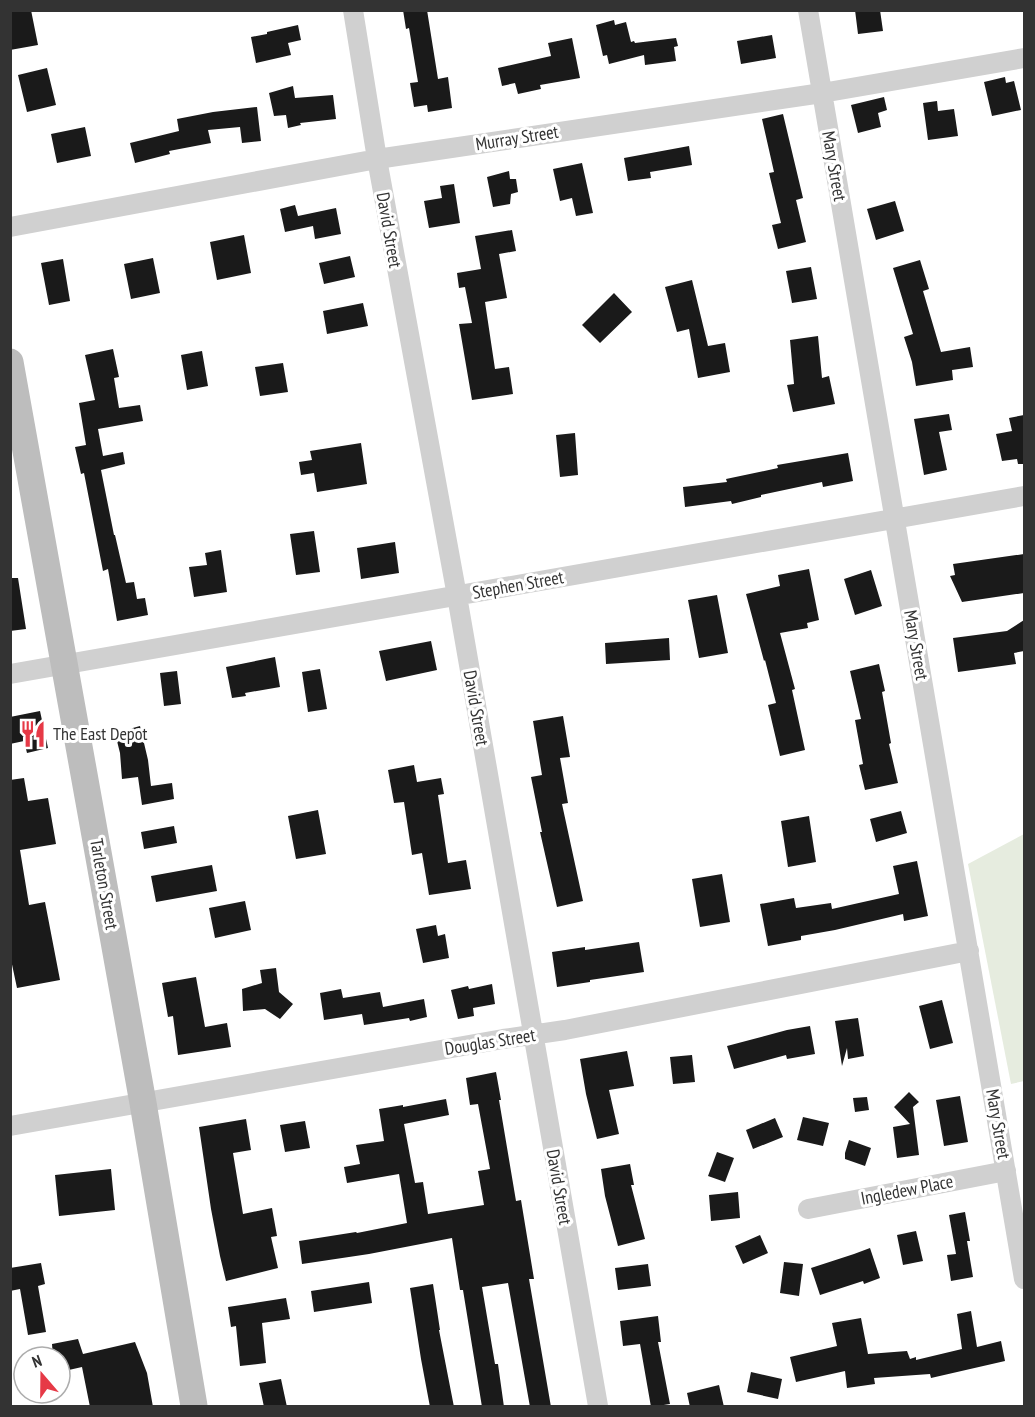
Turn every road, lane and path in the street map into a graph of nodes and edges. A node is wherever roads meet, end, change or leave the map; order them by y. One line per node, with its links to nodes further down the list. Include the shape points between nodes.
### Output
1 (353, 10): 5 (street, David Street)
2 (808, 10): 4 (street, Mary Street)
3 (1024, 58): 4 (street, Murray Street)
4 (822, 93): 5 (street, Murray Street); 9 (street, Mary Street)
5 (376, 159): 6 (street, Murray Street); 10 (street, David Street)
6 (10, 227)
7 (10, 362): 11 (main road, Tarleton Street)
8 (1024, 496): 9 (street, Stephen Street)
9 (894, 519): 10 (street, Stephen Street); 13 (street, Mary Street)
10 (457, 596): 11 (street, Stephen Street); 14 (street, David Street)
11 (64, 665): 12 (street, Stephen Street); 15 (main road, Tarleton Street)
12 (10, 674)
13 (969, 951): 14 (street, Douglas Street); 17 (street, Mary Street)
14 (533, 1035): 15 (street, Douglas Street); 21 (street, David Street)
15 (143, 1103): 16 (street, Douglas Street); 20 (main road, Tarleton Street)
16 (10, 1126)
17 (1006, 1171): 18 (street, Ingledew Place); 19 (street, Mary Street)
18 (808, 1209)
19 (1024, 1280)
20 (194, 1407)
21 (598, 1407)

